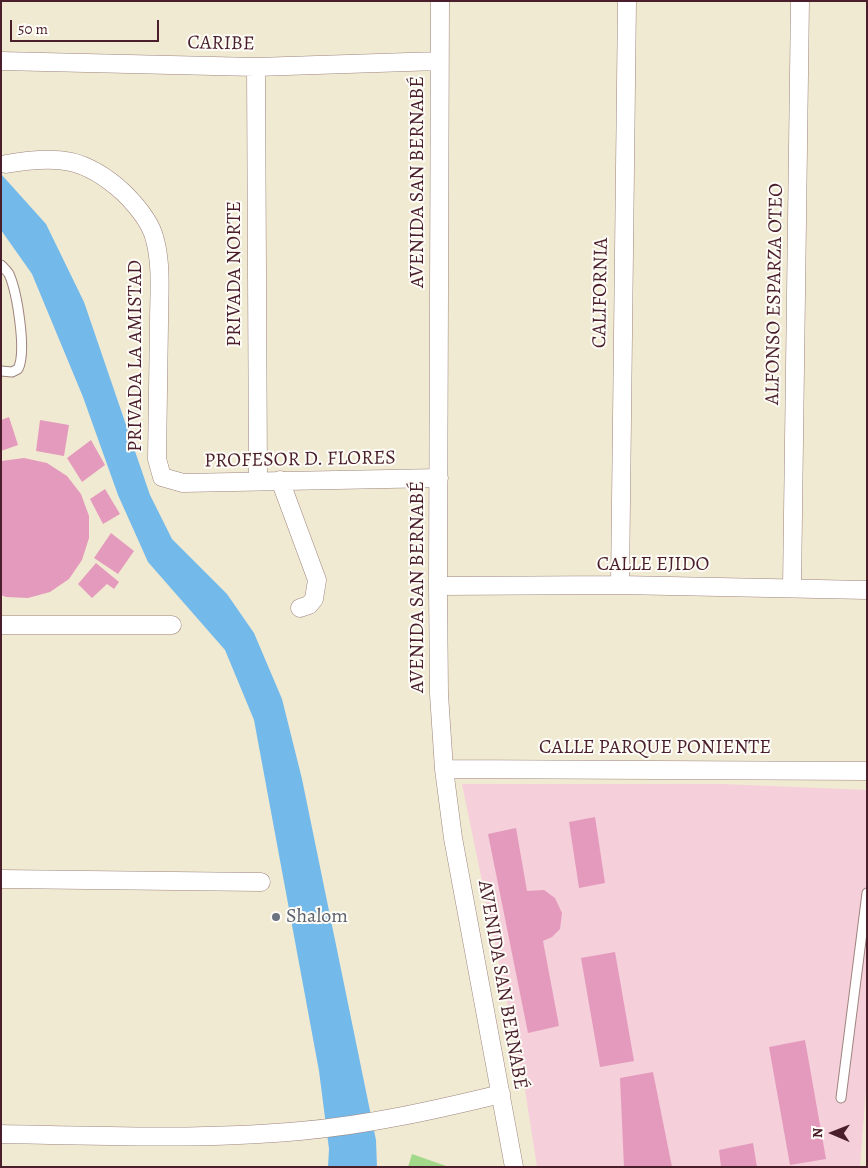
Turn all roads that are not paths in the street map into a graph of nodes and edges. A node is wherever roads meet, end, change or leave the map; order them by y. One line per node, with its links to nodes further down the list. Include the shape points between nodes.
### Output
1 (440, 1): 4 (street, AVENIDA SAN BERNABÉ)
2 (627, 1): 14 (street, CALIFORNIA)
3 (800, 1): 16 (street, ALFONSO ESPARZA OTEO)
4 (439, 61): 6 (street, CARIBE); 11 (street, AVENIDA SAN BERNABÉ)
5 (1, 62): 6 (street, CARIBE)
6 (256, 67): 12 (street, PRIVADA NORTE)
7 (6, 164): 10 (street, PRIVADA LA AMISTAD, via 52,159 93,168 133,202 155,238 159,270 157,459)
8 (1, 265): 9 (lane, via 9,273 20,332 20,365 12,372)
9 (1, 371)
10 (162, 477): 12 (street, PROFESOR D. FLORES, via 183,484)
11 (439, 478): 13 (street, PROFESOR D. FLORES); 15 (street, AVENIDA SAN BERNABÉ)
12 (258, 480): 13 (street, PROFESOR D. FLORES)
13 (280, 480): 18 (street, via 316,580 314,599 309,606)
14 (620, 585): 15 (street, CALLE EJIDO); 16 (street, CALLE EJIDO)
15 (438, 586): 21 (street, AVENIDA SAN BERNABÉ, via 439,694)
16 (792, 587): 17 (street, CALLE EJIDO)
17 (867, 590)
18 (300, 608)
19 (1, 625): 20 (street)
20 (172, 625)
21 (444, 769): 22 (street, CALLE PARQUE PONIENTE); 26 (street, AVENIDA SAN BERNABÉ, via 453,838)
22 (867, 771)
23 (1, 879): 24 (street)
24 (261, 882)
25 (867, 893): 27 (lane)
26 (501, 1094): 28 (street, via 439,1109 331,1128 156,1136); 29 (street, AVENIDA SAN BERNABÉ)
27 (840, 1098)
28 (1, 1134)
29 (514, 1167)

